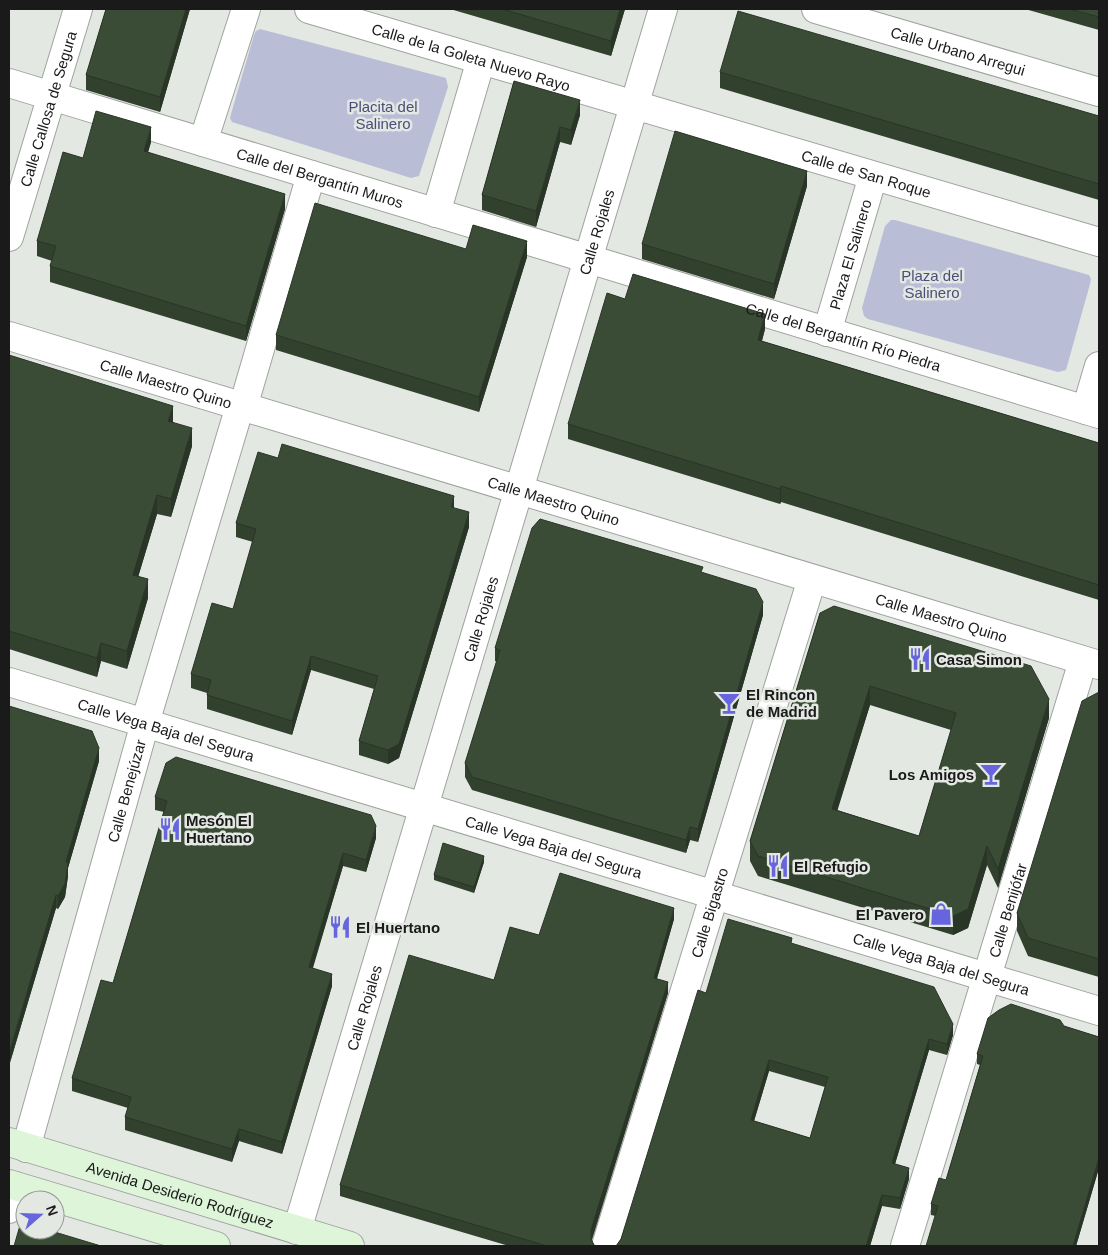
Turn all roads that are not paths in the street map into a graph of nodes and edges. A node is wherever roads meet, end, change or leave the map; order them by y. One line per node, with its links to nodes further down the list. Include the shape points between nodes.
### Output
1 (78, 9): 10 (street, Calle Callosa de Segura)
2 (246, 9): 12 (street)
3 (309, 9): 6 (street, Calle de la Goleta Nuevo Rayo)
4 (663, 9): 11 (street, Calle Rojales)
5 (816, 9): 9 (street, Calle Urbano Arregui)
6 (364, 16): 7 (street, Calle de la Goleta Nuevo Rayo)
7 (481, 60): 11 (street, Calle de la Goleta Nuevo Rayo); 15 (street)
8 (9, 83): 10 (street, Calle del Bergantín Muros)
9 (1099, 92)
10 (52, 96): 12 (street, Calle del Bergantín Muros); 16 (street, Calle Callosa de Segura)
11 (634, 105): 14 (street, Calle de San Roque); 18 (street, Calle Rojales)
12 (202, 142): 13 (street, Calle del Bergantín Muros)
13 (312, 175): 15 (street, Calle del Bergantín Muros); 22 (street, Calle Benejúzar)
14 (873, 176): 17 (street, Calle de San Roque); 19 (street, Plaza El Salinero)
15 (436, 213): 18 (street, Calle del Bergantín Muros)
16 (9, 237)
17 (1099, 242)
18 (588, 259): 19 (street, Calle del Bergantín Río Piedra); 24 (street, Calle Rojales)
19 (827, 332): 23 (street, Calle del Bergantín Río Piedra)
20 (9, 336): 22 (street, Calle Maestro Quino)
21 (1099, 366): 23 (street)
22 (242, 407): 24 (street, Calle Maestro Quino); 28 (street, Calle Benejúzar)
23 (1093, 412)
24 (518, 490): 25 (street, Calle Maestro Quino); 29 (street, Calle Rojales)
25 (812, 579): 26 (street, Calle Maestro Quino); 30 (street, Calle Bigastro)
26 (1091, 663): 31 (street, Calle Benijófar)
27 (9, 682): 28 (street, Calle Vega Baja del Segura)
28 (145, 723): 29 (street, Calle Vega Baja del Segura); 33 (street, Calle Benejúzar)
29 (424, 807): 30 (street, Calle Vega Baja del Segura); 35 (street, Calle Rojales)
30 (714, 895): 31 (street, Calle Vega Baja del Segura); 38 (street, Calle Bigastro)
31 (986, 977): 32 (street, Calle Vega Baja del Segura); 39 (street, Calle Benijófar)
32 (1099, 1011)
33 (17, 1145): 35 (street, Avenida Desiderio Rodríguez)
34 (11, 1193): 36 (street)
35 (297, 1230): 37 (street, Avenida Desiderio Rodríguez)
36 (216, 1246)
37 (350, 1246)
38 (606, 1246)
39 (905, 1246)

